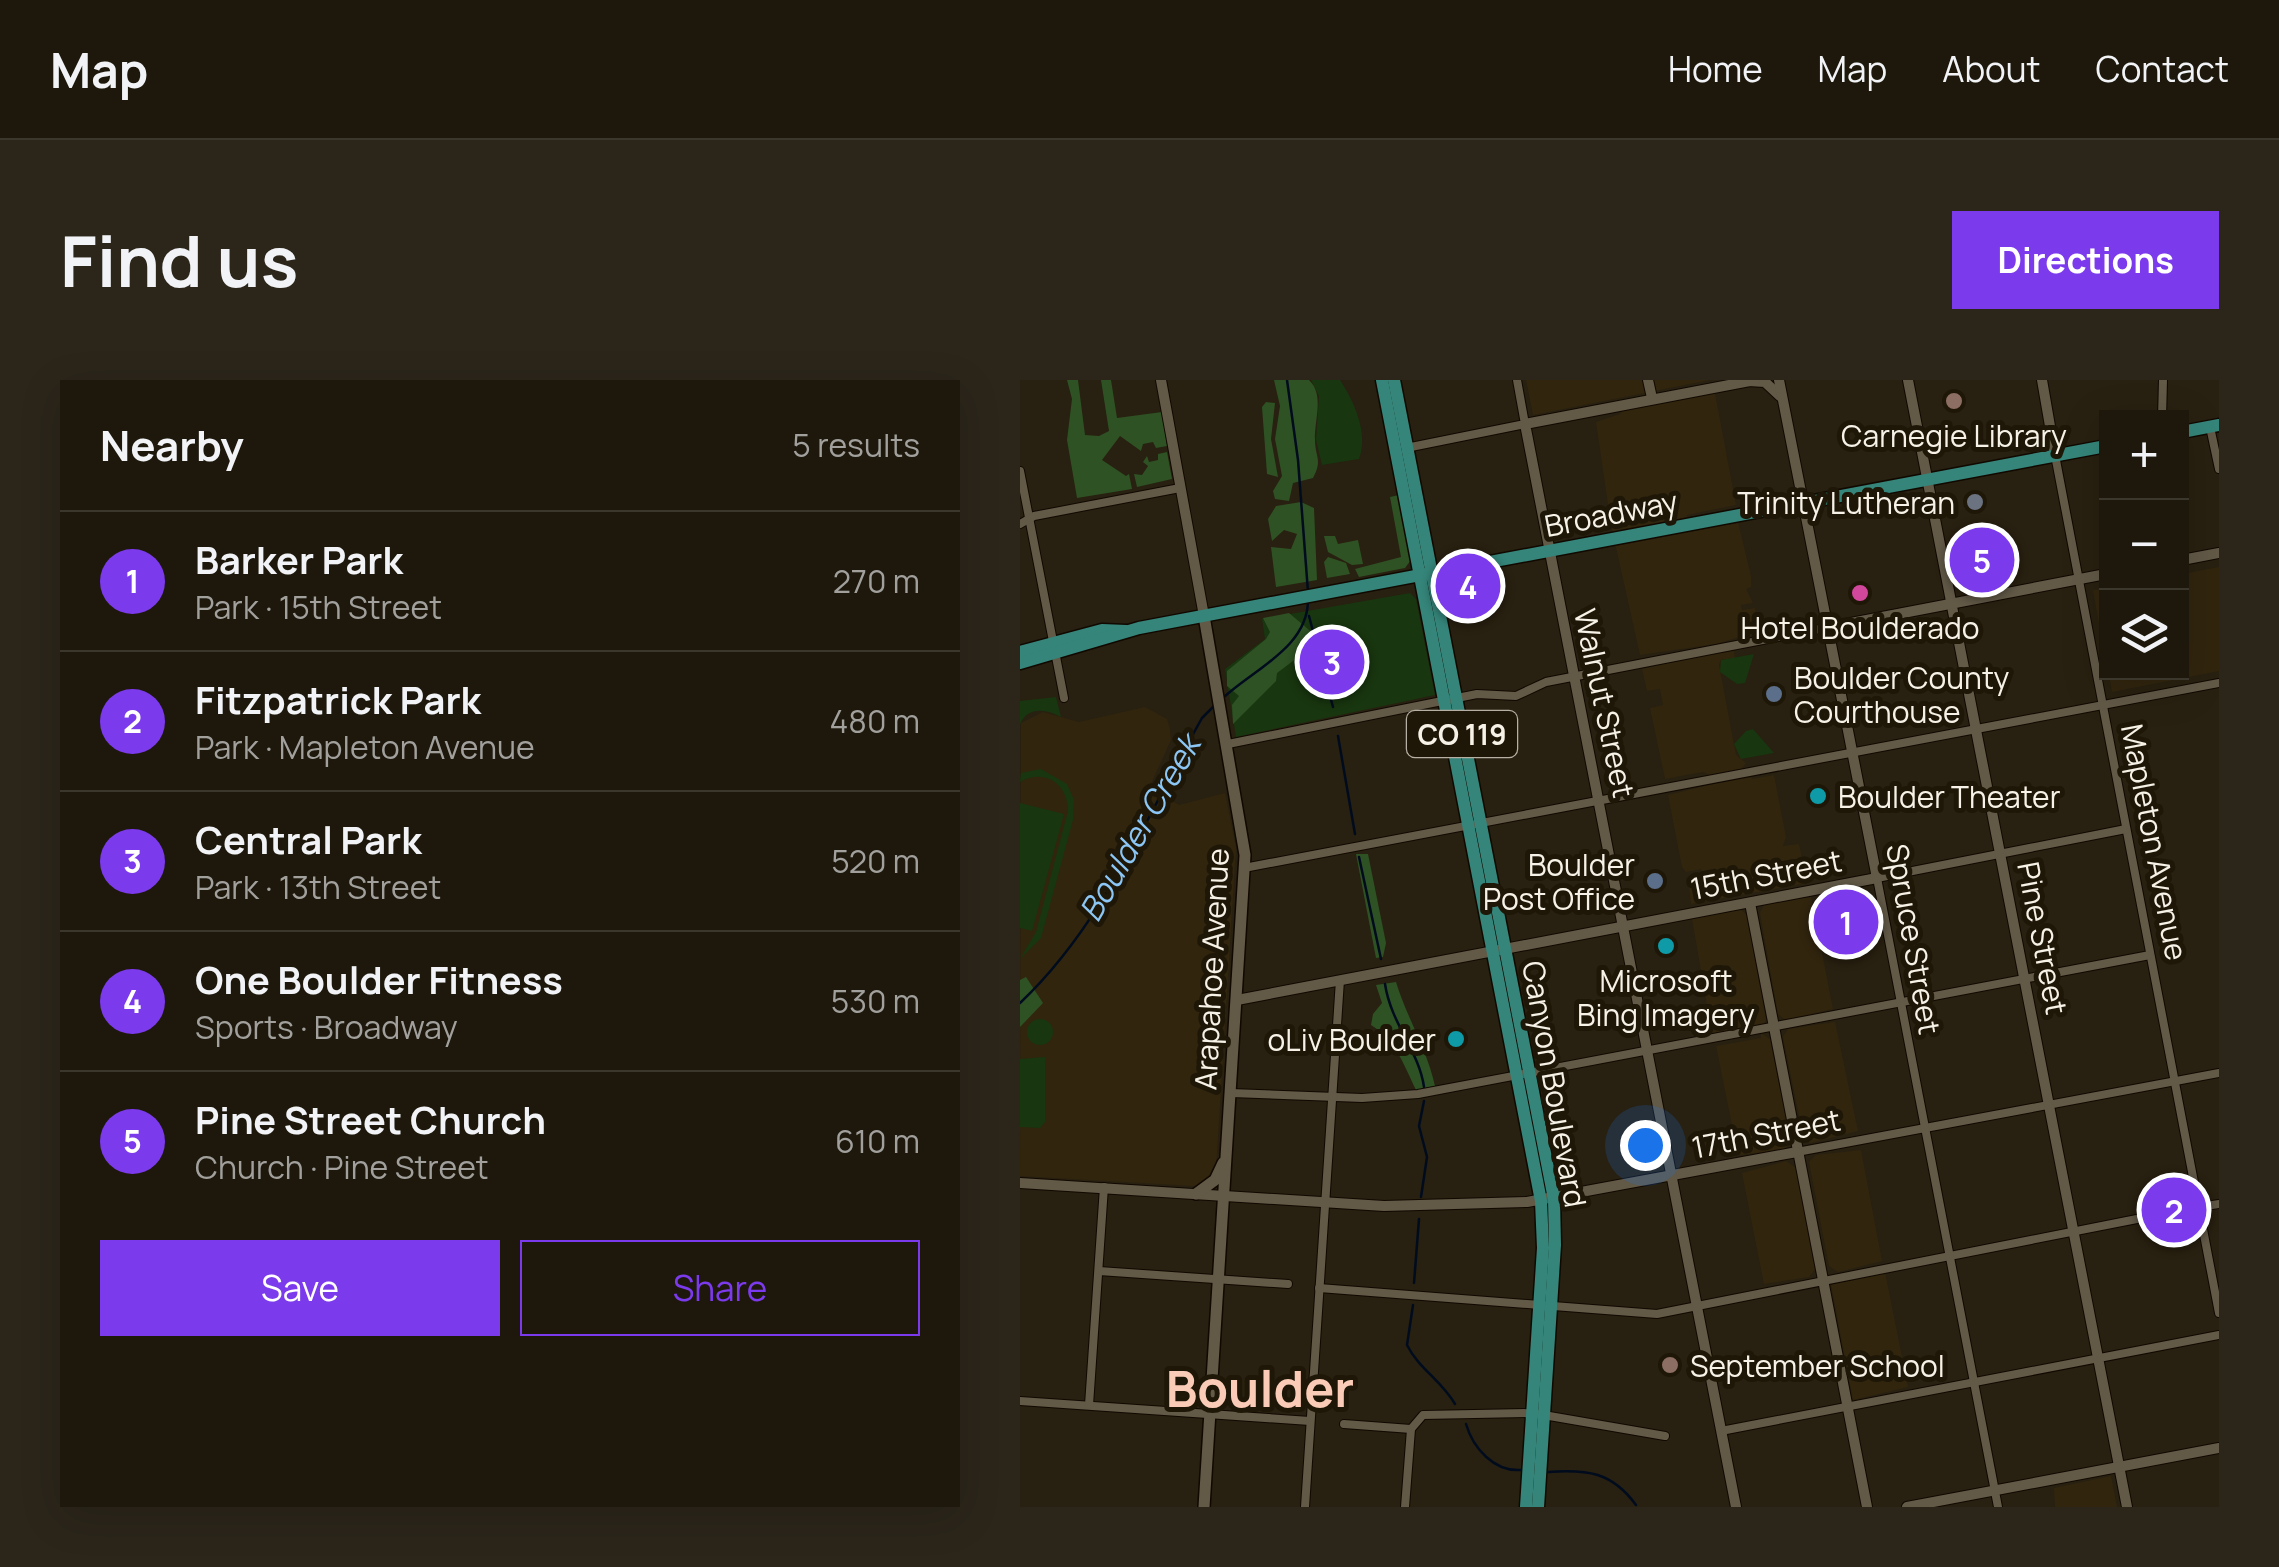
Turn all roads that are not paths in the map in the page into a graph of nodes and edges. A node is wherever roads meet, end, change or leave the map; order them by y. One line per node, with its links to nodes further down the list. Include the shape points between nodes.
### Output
1 (1161, 380): 25 (street, Arapahoe Avenue)
2 (1382, 380): 32 (main road, Canyon Boulevard / CO 119)
3 (1394, 380): 20 (main road, Canyon Boulevard / CO 119)
4 (1517, 380): 15 (street, Walnut Street)
5 (1648, 380): 11 (street)
6 (1780, 380): 12 (street, Spruce Street)
7 (1908, 380): 24 (street, Pine Street)
8 (2042, 380): 21 (street, Mapleton Avenue)
9 (2163, 380): 13 (street)
10 (1751, 381): 11 (street); 12 (street, via 1770,385)
11 (1652, 398): 14 (street)
12 (1784, 402): 26 (street, Spruce Street)
13 (2162, 410)
14 (1542, 420): 15 (street); 18 (street)
15 (1525, 424): 18 (street, Walnut Street); 20 (street)
16 (2214, 426): 17 (main road); 22 (street)
17 (2189, 431)
18 (1529, 446): 28 (street, Walnut Street)
19 (2099, 447): 21 (main road, Broadway)
20 (1406, 448): 32 (main road, Canyon Boulevard / CO 119)
21 (2055, 455): 24 (main road, Broadway); 33 (street, Mapleton Avenue)
22 (2219, 470)
23 (1020, 471): 27 (street)
24 (1928, 479): 26 (main road, Broadway); 34 (street, Pine Street)
25 (1180, 488): 27 (street); 35 (street, Arapahoe Avenue)
26 (1804, 502): 28 (main road, Broadway); 36 (street, Spruce Street)
27 (1024, 522): 37 (street)
28 (1549, 550): 32 (main road, Broadway); 40 (street, Walnut Street)
29 (2219, 554): 30 (street)
30 (2189, 559)
31 (2099, 575): 33 (street)
32 (1425, 576): 35 (main road, Broadway); 43 (main road, Canyon Boulevard / CO 119)
33 (2078, 579): 34 (street); 44 (street, Mapleton Avenue)
34 (1952, 604): 36 (street); 45 (street, Pine Street)
35 (1204, 616): 37 (main road, Broadway); 46 (main road, Arapahoe Avenue)
36 (1825, 628): 40 (street); 47 (street, Spruce Street)
37 (1054, 647): 38 (main road, Broadway); 39 (main road, Broadway); 42 (street)
38 (1020, 652)
39 (1020, 663)
40 (1574, 676): 43 (street, via 1514,696); 48 (street, Walnut Street)
41 (2219, 682): 44 (street)
42 (1064, 698)
43 (1449, 700): 46 (street); 49 (main road, Canyon Boulevard / CO 119)
44 (2102, 703): 45 (street); 50 (street, Mapleton Avenue)
45 (1977, 728): 47 (street); 52 (street, Pine Street)
46 (1228, 744): 53 (main road, Arapahoe Avenue)
47 (1853, 752): 48 (street); 51 (street, Spruce Street)
48 (1599, 801): 49 (street); 56 (street, Walnut Street)
49 (1475, 824): 53 (street); 60 (main road, Canyon Boulevard / CO 119)
50 (2126, 830): 52 (street, 15th Street); 61 (street, Mapleton Avenue)
51 (1872, 847): 54 (street, Spruce Street); 55 (street, via 1868,870)
52 (2001, 854): 54 (street, 15th Street); 62 (street, Pine Street)
53 (1244, 868): 64 (main road, Arapahoe Avenue)
54 (1877, 878): 55 (street, 15th Street); 65 (street, Spruce Street)
55 (1852, 883): 57 (street, 15th Street)
56 (1618, 898): 58 (street, via 1628,915); 59 (street, Walnut Street)
57 (1750, 903): 58 (street, 15th Street); 66 (street)
58 (1649, 923): 59 (street, 15th Street)
59 (1624, 927): 60 (street, 15th Street); 67 (street, Walnut Street)
60 (1499, 950): 63 (street, 15th Street); 69 (main road, Canyon Boulevard / CO 119)
61 (2150, 955): 62 (street); 70 (street, Mapleton Avenue)
62 (2026, 979): 65 (street); 73 (street, Pine Street)
63 (1340, 980): 64 (street, 15th Street); 72 (street)
64 (1237, 1000): 71 (main road, Arapahoe Avenue)
65 (1900, 1003): 66 (street); 74 (street, Spruce Street)
66 (1774, 1028): 67 (street); 76 (street)
67 (1649, 1051): 69 (street); 77 (street, Walnut Street)
68 (2219, 1073): 70 (street, 17th Street)
69 (1523, 1076): 72 (street, via 1399,1096); 82 (main road, Canyon Boulevard / CO 119)
70 (2174, 1081): 73 (street, 17th Street); 85 (street, Mapleton Avenue)
71 (1231, 1093): 72 (street); 75 (main road, Arapahoe Avenue)
72 (1332, 1097): 83 (street)
73 (2049, 1104): 74 (street, 17th Street); 87 (street, Pine Street)
74 (1923, 1128): 76 (street, 17th Street); 88 (street, Spruce Street)
75 (1227, 1144): 80 (main road, via 1220,1171); 81 (main road, Arapahoe Avenue)
76 (1797, 1152): 77 (street, 17th Street); 91 (street)
77 (1672, 1176): 82 (street, 17th Street); 95 (street, Walnut Street)
78 (1020, 1183): 79 (street, 17th Street)
79 (1104, 1187): 80 (street, 17th Street); 89 (street)
80 (1196, 1194): 81 (street, 17th Street)
81 (1224, 1196): 83 (street, 17th Street); 90 (main road, Arapahoe Avenue)
82 (1547, 1200): 83 (street, 17th Street); 94 (main road, Canyon Boulevard / CO 119)
83 (1325, 1202): 93 (street)
84 (2219, 1204): 85 (street)
85 (2200, 1208): 96 (street, Mapleton Avenue)
86 (2147, 1217): 87 (street)
87 (2074, 1232): 88 (street); 98 (street, Pine Street)
88 (1949, 1254): 91 (street); 99 (street, Spruce Street)
89 (1098, 1271): 90 (street); 101 (street)
90 (1219, 1280): 92 (street); 103 (main road, Arapahoe Avenue)
91 (1822, 1280): 95 (street); 102 (street)
92 (1288, 1284)
93 (1319, 1288): 94 (street); 105 (street)
94 (1546, 1305): 95 (street, via 1657,1314); 104 (main road, Canyon Boulevard / CO 119)
95 (1697, 1306): 108 (street, Walnut Street)
96 (2219, 1313)
97 (2219, 1334): 98 (street)
98 (2098, 1357): 99 (street); 111 (street, Pine Street)
99 (1973, 1382): 102 (street); 112 (street, Spruce Street)
100 (1020, 1401): 101 (street)
101 (1089, 1405): 103 (street)
102 (1847, 1406): 108 (street); 119 (street)
103 (1210, 1414): 105 (street); 113 (main road, Arapahoe Avenue)
104 (1538, 1414): 107 (street, via 1439,1414 1416,1419); 109 (street); 116 (main road, Canyon Boulevard / CO 119); 117 (main road, Canyon Boulevard / CO 119)
105 (1310, 1420): 114 (street)
106 (1344, 1424): 107 (street)
107 (1410, 1429): 115 (street)
108 (1721, 1431): 118 (street, Walnut Street)
109 (1665, 1436)
110 (2219, 1448): 111 (street)
111 (2120, 1467): 112 (street); 122 (street, Pine Street)
112 (1995, 1490): 120 (street); 121 (street, Spruce Street)
113 (1204, 1507)
114 (1305, 1507)
115 (1405, 1507)
116 (1526, 1507)
117 (1538, 1507)
118 (1736, 1507)
119 (1867, 1507)
120 (1907, 1507)
121 (1998, 1507)
122 (2127, 1507)

